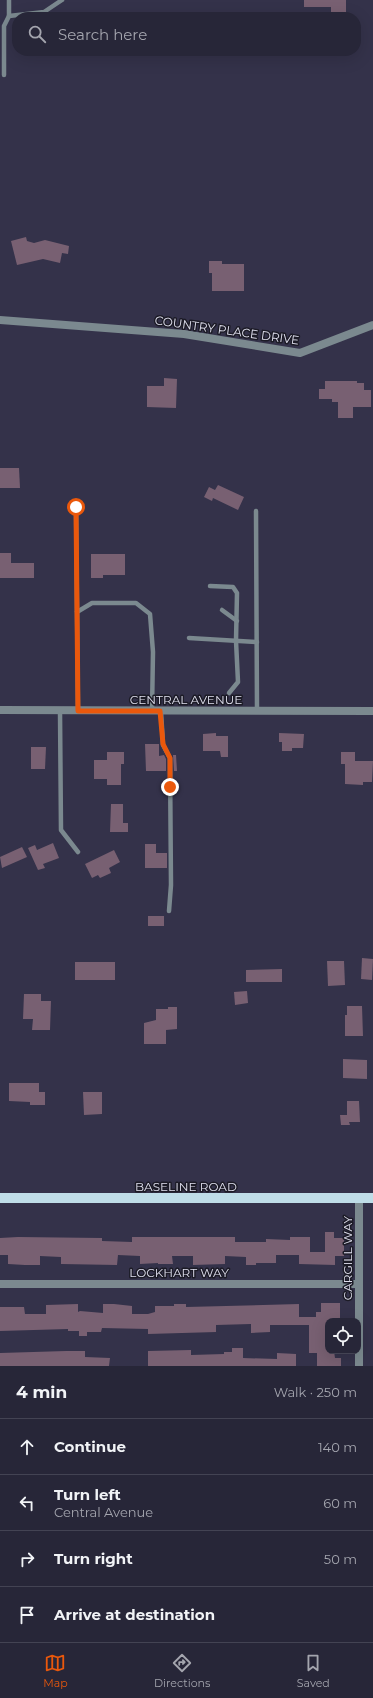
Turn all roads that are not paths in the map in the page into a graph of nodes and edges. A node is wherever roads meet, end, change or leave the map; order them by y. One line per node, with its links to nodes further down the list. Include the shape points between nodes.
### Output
1 (9, 0): 4 (lane)
2 (62, 0): 3 (lane)
3 (44, 12)
4 (9, 16): 5 (lane); 6 (lane)
5 (12, 16)
6 (2, 40): 7 (lane)
7 (4, 75)
8 (0, 320): 9 (street, COUNTRY PLACE DRIVE, via 184,334 300,354)
9 (373, 324)
10 (76, 507): 14 (lane)
11 (256, 511): 18 (lane)
12 (210, 586): 15 (lane, via 233,587 237,593)
13 (222, 610): 15 (lane)
14 (77, 612): 22 (lane); 23 (lane, via 92,603 136,603 150,614 153,652)
15 (236, 621): 17 (lane)
16 (189, 638): 17 (lane)
17 (236, 641): 18 (lane); 19 (lane, via 238,682)
18 (257, 642): 25 (lane)
19 (229, 693)
20 (0, 710): 21 (street, CENTRAL AVENUE)
21 (60, 711): 22 (street, CENTRAL AVENUE); 27 (lane, via 61,830)
22 (78, 711): 23 (street, CENTRAL AVENUE)
23 (152, 711): 24 (street, CENTRAL AVENUE)
24 (160, 711): 25 (street, CENTRAL AVENUE); 28 (lane, via 163,744 170,758 172,885)
25 (257, 711): 26 (street, CENTRAL AVENUE)
26 (373, 711)
27 (78, 852)
28 (169, 910)
29 (0, 1198): 30 (main road, BASELINE ROAD)
30 (359, 1198): 31 (main road, BASELINE ROAD); 33 (street, CARGILL WAY)
31 (373, 1198)
32 (0, 1284): 33 (street, LOCKHART WAY)
33 (359, 1284): 34 (street, CARGILL WAY)
34 (359, 1366)

